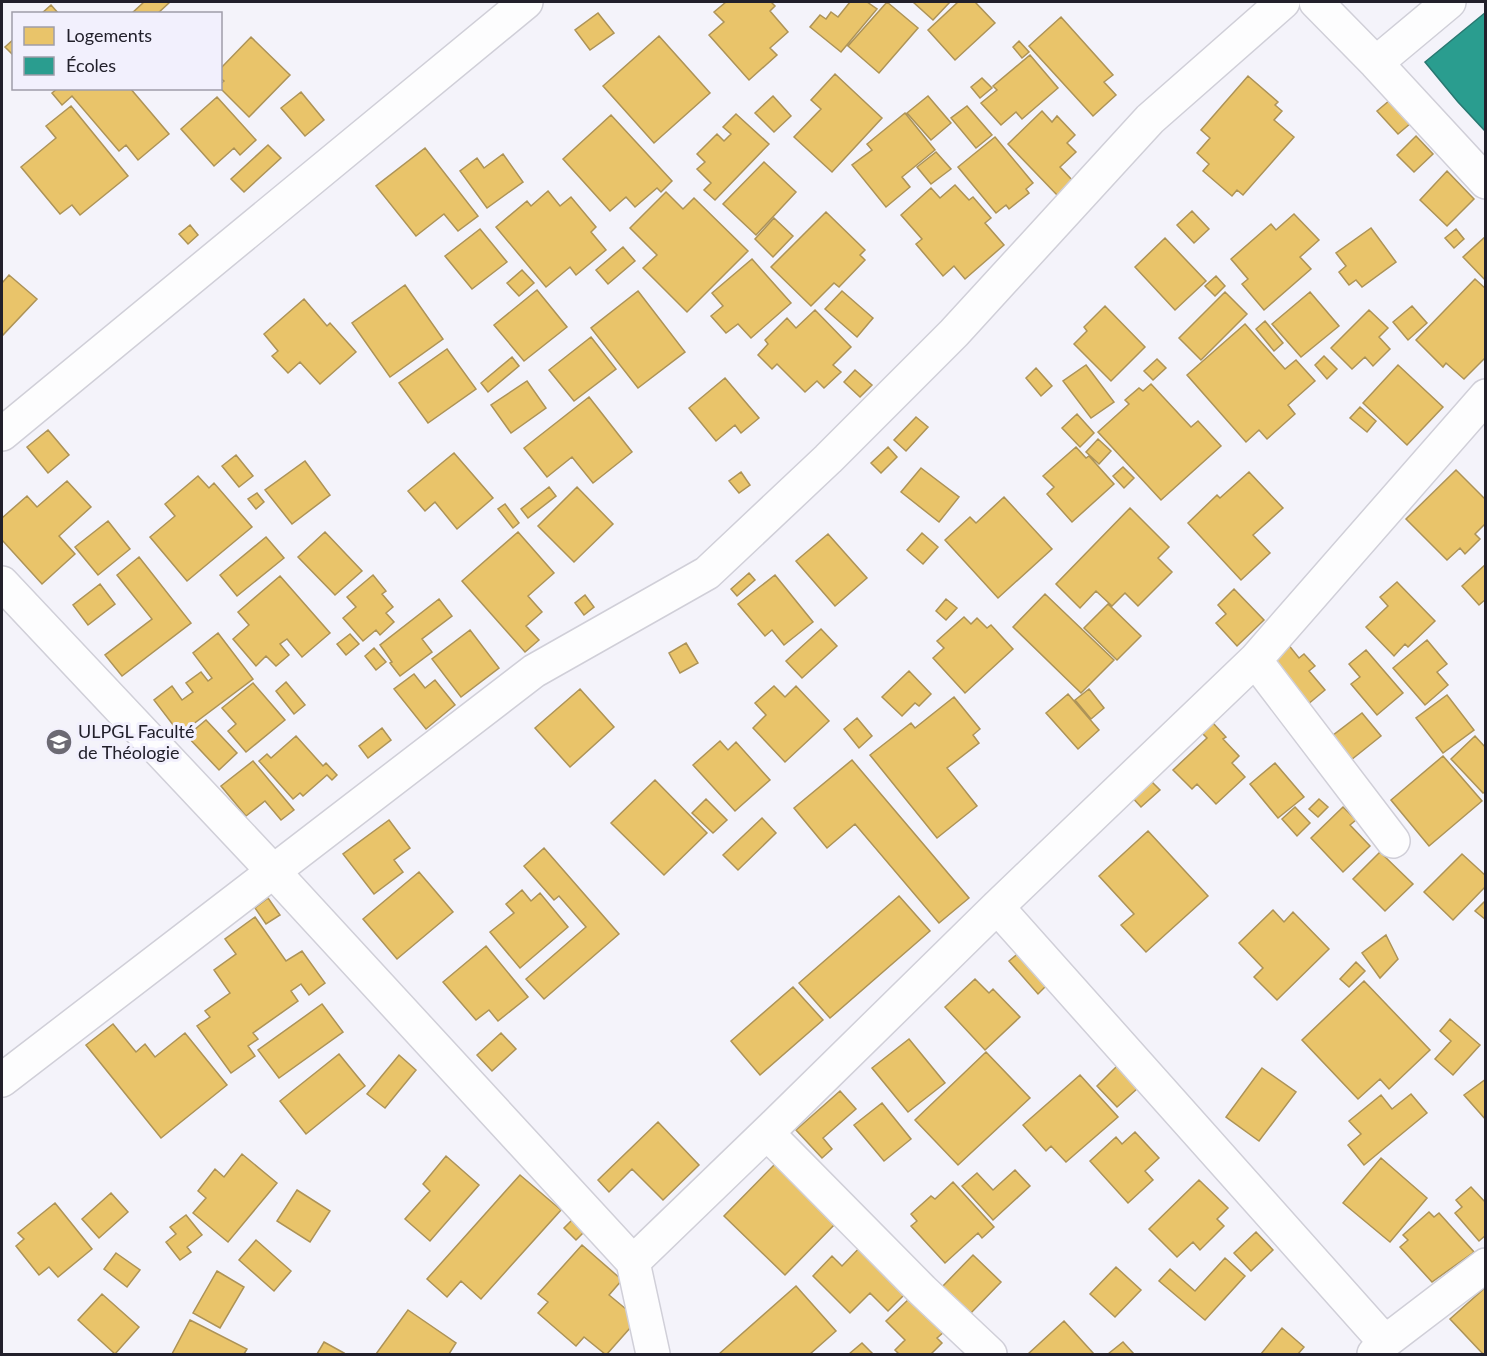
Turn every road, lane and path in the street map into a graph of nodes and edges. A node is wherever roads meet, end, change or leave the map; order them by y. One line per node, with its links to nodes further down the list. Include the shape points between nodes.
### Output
1 (526, 2): 8 (street)
2 (1283, 2): 12 (street, via 1150,119 954,333 707,573 534,671)
3 (1316, 2): 5 (street)
4 (1449, 2): 5 (street)
5 (1376, 63): 6 (street)
6 (1485, 182)
7 (1485, 396): 10 (street)
8 (2, 434)
9 (2, 583): 12 (street)
10 (1255, 660): 11 (street); 13 (street)
11 (1393, 841)
12 (273, 871): 14 (street); 16 (street)
13 (997, 907): 15 (street); 18 (street)
14 (2, 1080)
15 (766, 1133): 16 (street); 20 (street)
16 (633, 1262): 19 (street)
17 (1485, 1265): 18 (street)
18 (1380, 1348)
19 (652, 1354)
20 (990, 1354)

